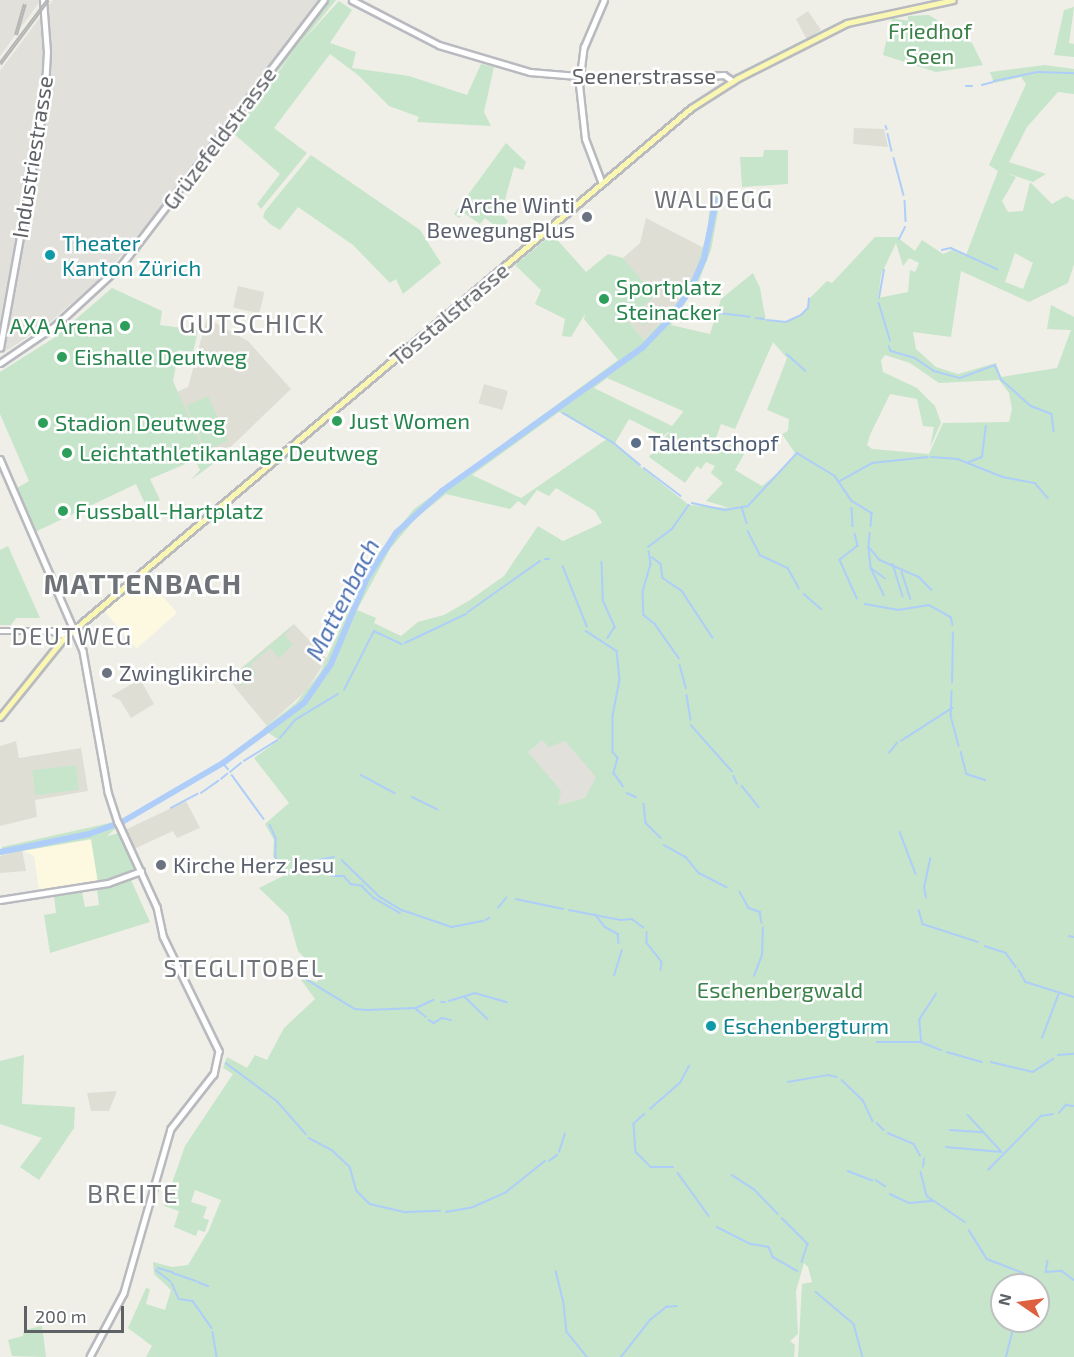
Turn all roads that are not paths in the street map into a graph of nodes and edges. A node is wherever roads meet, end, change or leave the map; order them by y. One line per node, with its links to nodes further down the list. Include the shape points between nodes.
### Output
1 (43, 0): 9 (main road, Industriestrasse, via 47,52 44,104)
2 (324, 0): 10 (main road, Grüzefeldstrasse, via 122,264 56,326)
3 (352, 0): 6 (main road, Seenerstrasse, via 402,29 461,53 530,72)
4 (604, 0): 6 (main road, via 586,41)
5 (953, 0): 7 (main road, Tösstalstrasse, via 847,23)
6 (579, 78): 7 (main road, Seenerstrasse, via 630,80 724,75); 8 (main road, via 582,125)
7 (733, 81): 8 (main road, Tösstalstrasse, via 691,108)
8 (602, 184): 12 (main road, Tösstalstrasse)
9 (0, 348)
10 (0, 363)
11 (0, 459): 12 (main road)
12 (74, 630): 14 (main road, Tösstalstrasse); 16 (main road, via 83,651 108,792)
13 (0, 631): 14 (main road)
14 (67, 636): 15 (main road, Tösstalstrasse)
15 (0, 717)
16 (141, 872): 17 (main road, via 108,883); 18 (main road, via 157,907 162,936 217,1040 218,1065 171,1129 123,1293)
17 (0, 900)
18 (90, 1357)

